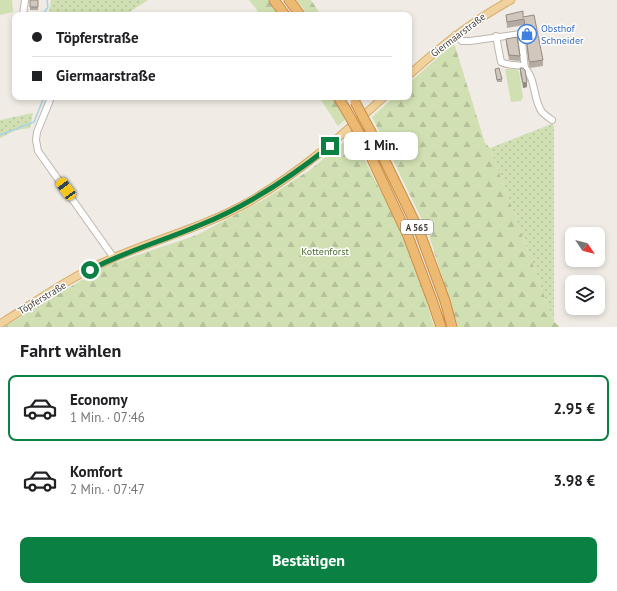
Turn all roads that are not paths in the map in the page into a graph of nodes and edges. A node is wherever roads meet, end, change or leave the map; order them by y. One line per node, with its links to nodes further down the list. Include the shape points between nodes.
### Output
1 (25, 0): 5 (lane)
2 (274, 0): 6 (highway)
3 (289, 0): 7 (highway)
4 (511, 0): 8 (main road, Giermaarstraße, via 482,16)
5 (23, 12)
6 (283, 12)
7 (298, 12)
8 (455, 36): 9 (lane, via 462,41); 11 (main road, Giermaarstraße)
9 (496, 36): 10 (lane, via 501,62); 10 (lane, via 521,34)
10 (526, 69): 16 (lane, via 539,107)
11 (412, 72)
12 (50, 100): 17 (lane, via 37,132 38,151)
13 (340, 100): 19 (highway, A 565, bridge, via 363,140 408,236)
14 (355, 100): 20 (highway, A 565, bridge, via 420,233)
15 (381, 100): 17 (main road, Töpferstraße, via 337,140 267,191 200,226)
16 (552, 120)
17 (112, 255): 18 (main road, Töpferstraße)
18 (0, 324)
19 (441, 327)
20 (452, 327)

